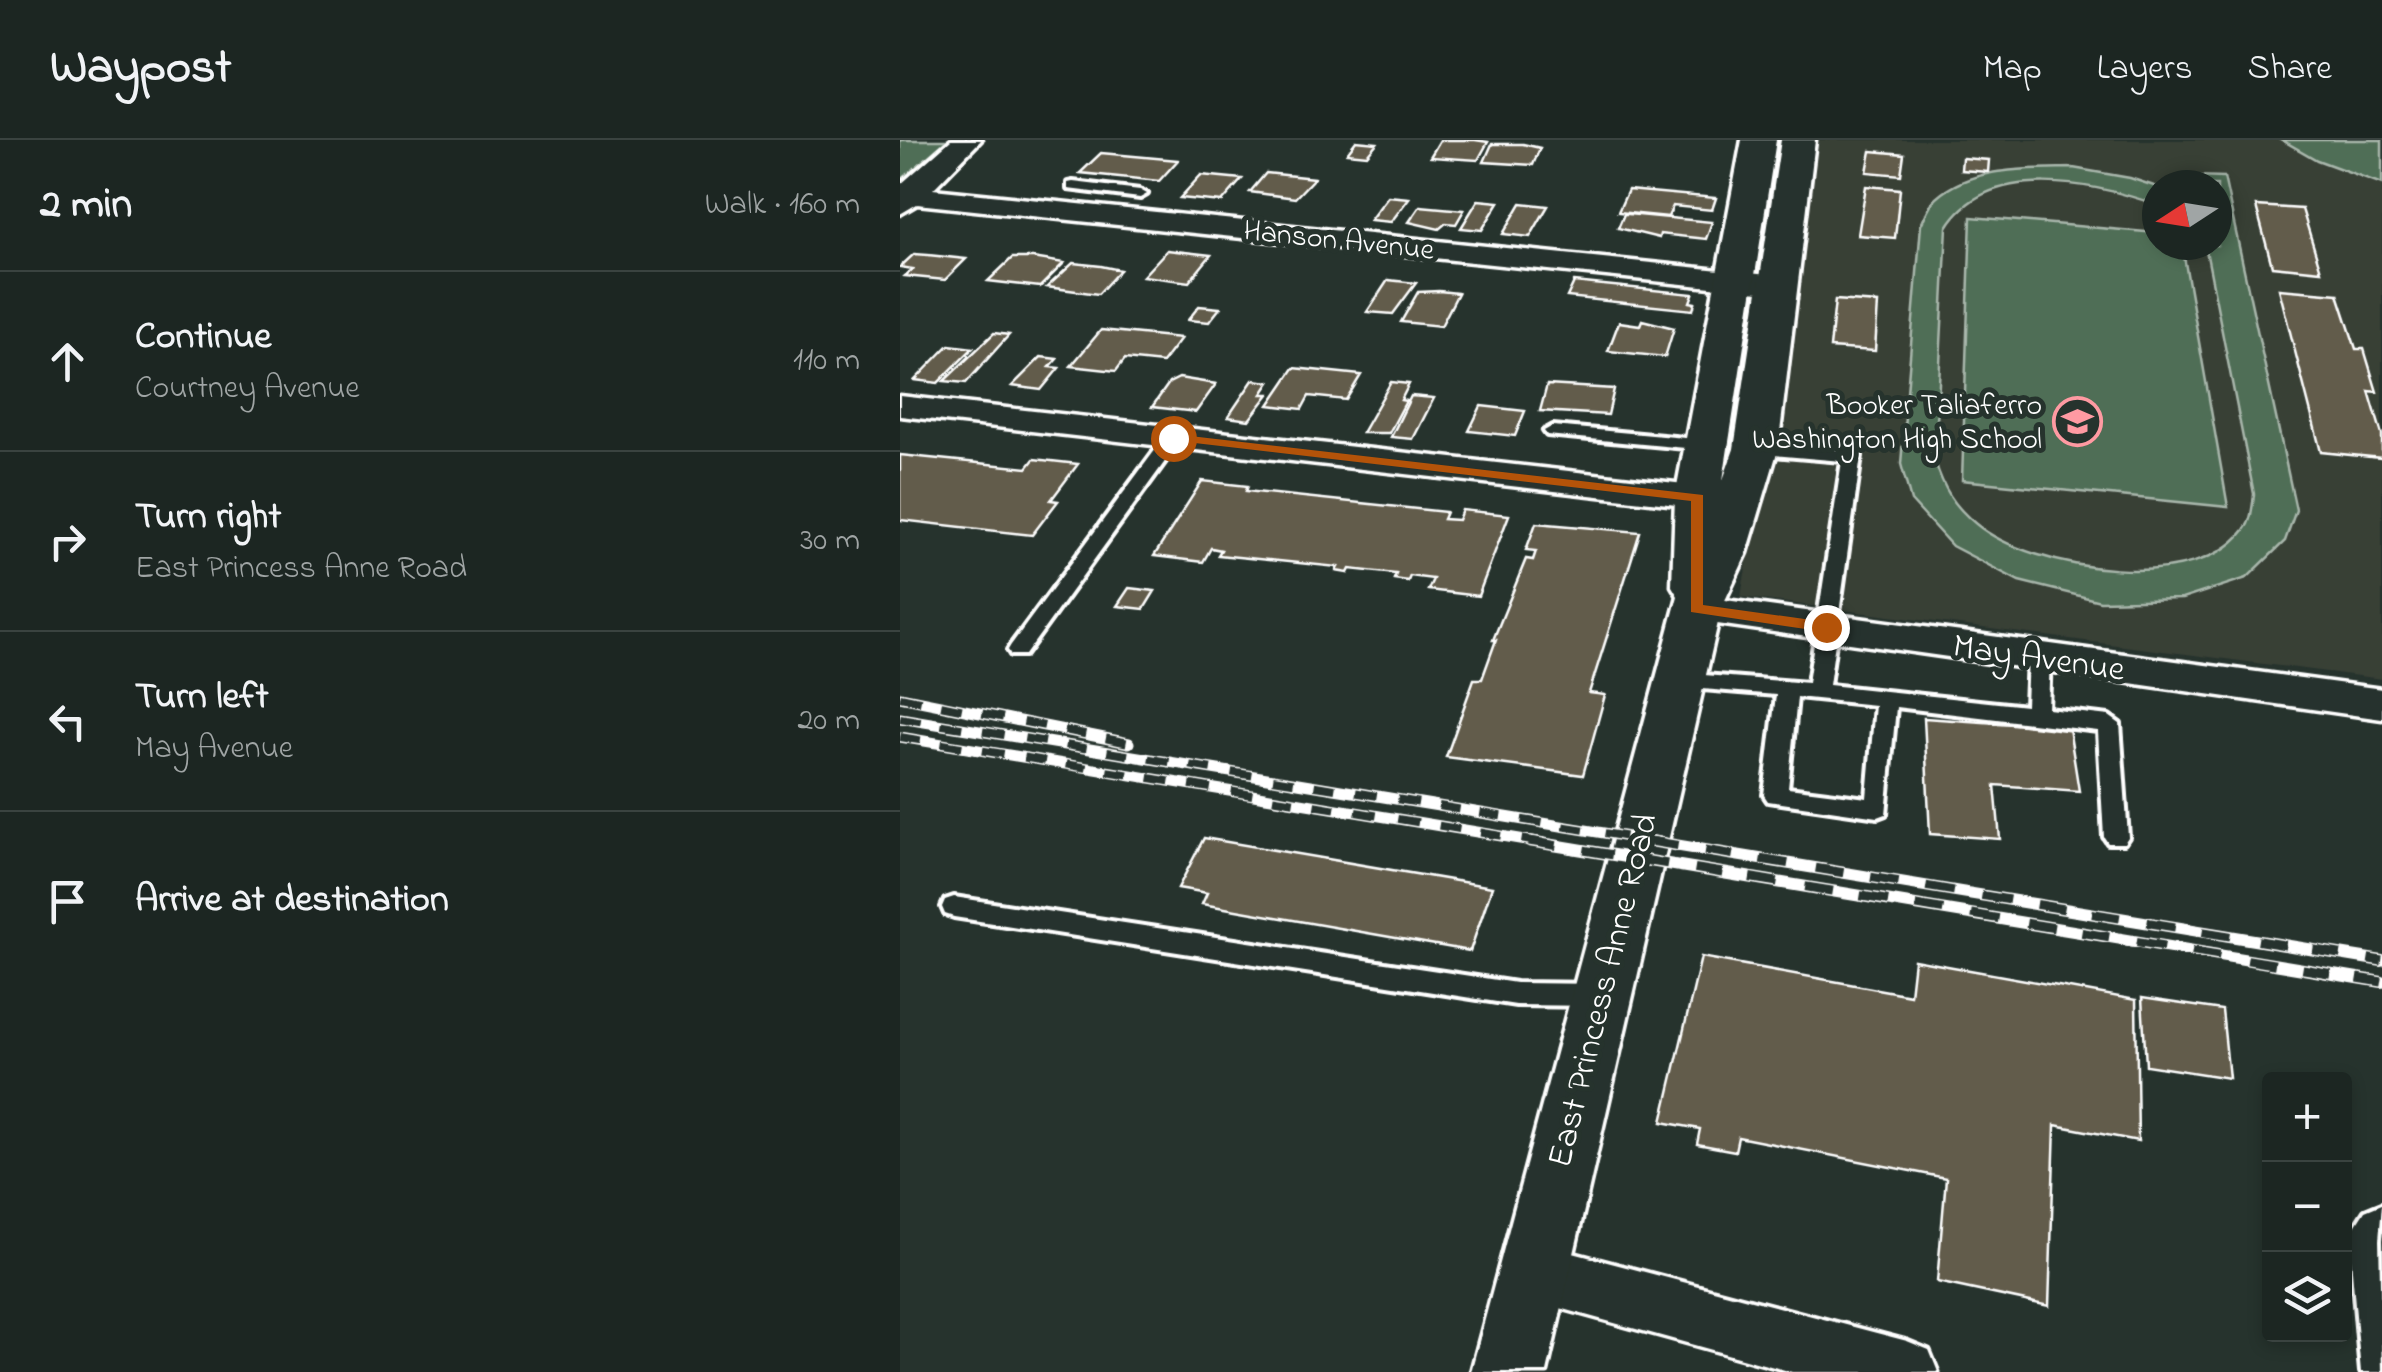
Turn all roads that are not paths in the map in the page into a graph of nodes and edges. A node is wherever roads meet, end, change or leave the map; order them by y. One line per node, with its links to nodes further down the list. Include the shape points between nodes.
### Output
1 (968, 140): 6 (street)
2 (1759, 140): 8 (main road, East Princess Anne Road)
3 (1798, 140): 9 (main road, East Princess Anne Road)
4 (1104, 190): 5 (lane); 7 (lane); 7 (lane)
5 (1140, 194)
6 (903, 198): 7 (street, Hanson Avenue)
7 (1078, 199): 8 (street, Hanson Avenue)
8 (1734, 280): 9 (street, Hanson Avenue); 13 (main road, East Princess Anne Road)
9 (1778, 285): 14 (main road, East Princess Anne Road)
10 (900, 406): 12 (street)
11 (1553, 431): 13 (lane)
12 (1173, 438): 15 (street); 19 (lane)
13 (1707, 445): 15 (main road, East Princess Anne Road)
14 (1756, 449): 16 (main road, East Princess Anne Road); 18 (lane, via 1852,456)
15 (1698, 498): 16 (street); 17 (main road, East Princess Anne Road)
16 (1742, 501): 17 (main road, East Princess Anne Road)
17 (1696, 609): 18 (street, May Avenue); 21 (main road, East Princess Anne Road)
18 (1826, 627): 20 (street, May Avenue); 23 (lane)
19 (1018, 650)
20 (2038, 656): 25 (street, May Avenue); 26 (lane)
21 (1678, 680): 22 (lane); 29 (main road, East Princess Anne Road)
22 (1787, 688): 23 (lane); 24 (lane, via 1776,795 1878,808)
23 (1817, 691): 24 (lane)
24 (1886, 698): 26 (lane)
25 (2382, 704)
26 (2037, 716): 27 (lane, via 2109,724)
27 (2116, 837)
28 (954, 907): 29 (lane, via 1516,994)
29 (1601, 995): 31 (main road, East Princess Anne Road)
30 (2382, 1218): 34 (lane, via 2364,1236)
31 (1531, 1271): 32 (main road, East Princess Anne Road); 33 (street)
32 (1508, 1372)
33 (1908, 1372)
34 (2377, 1372)

